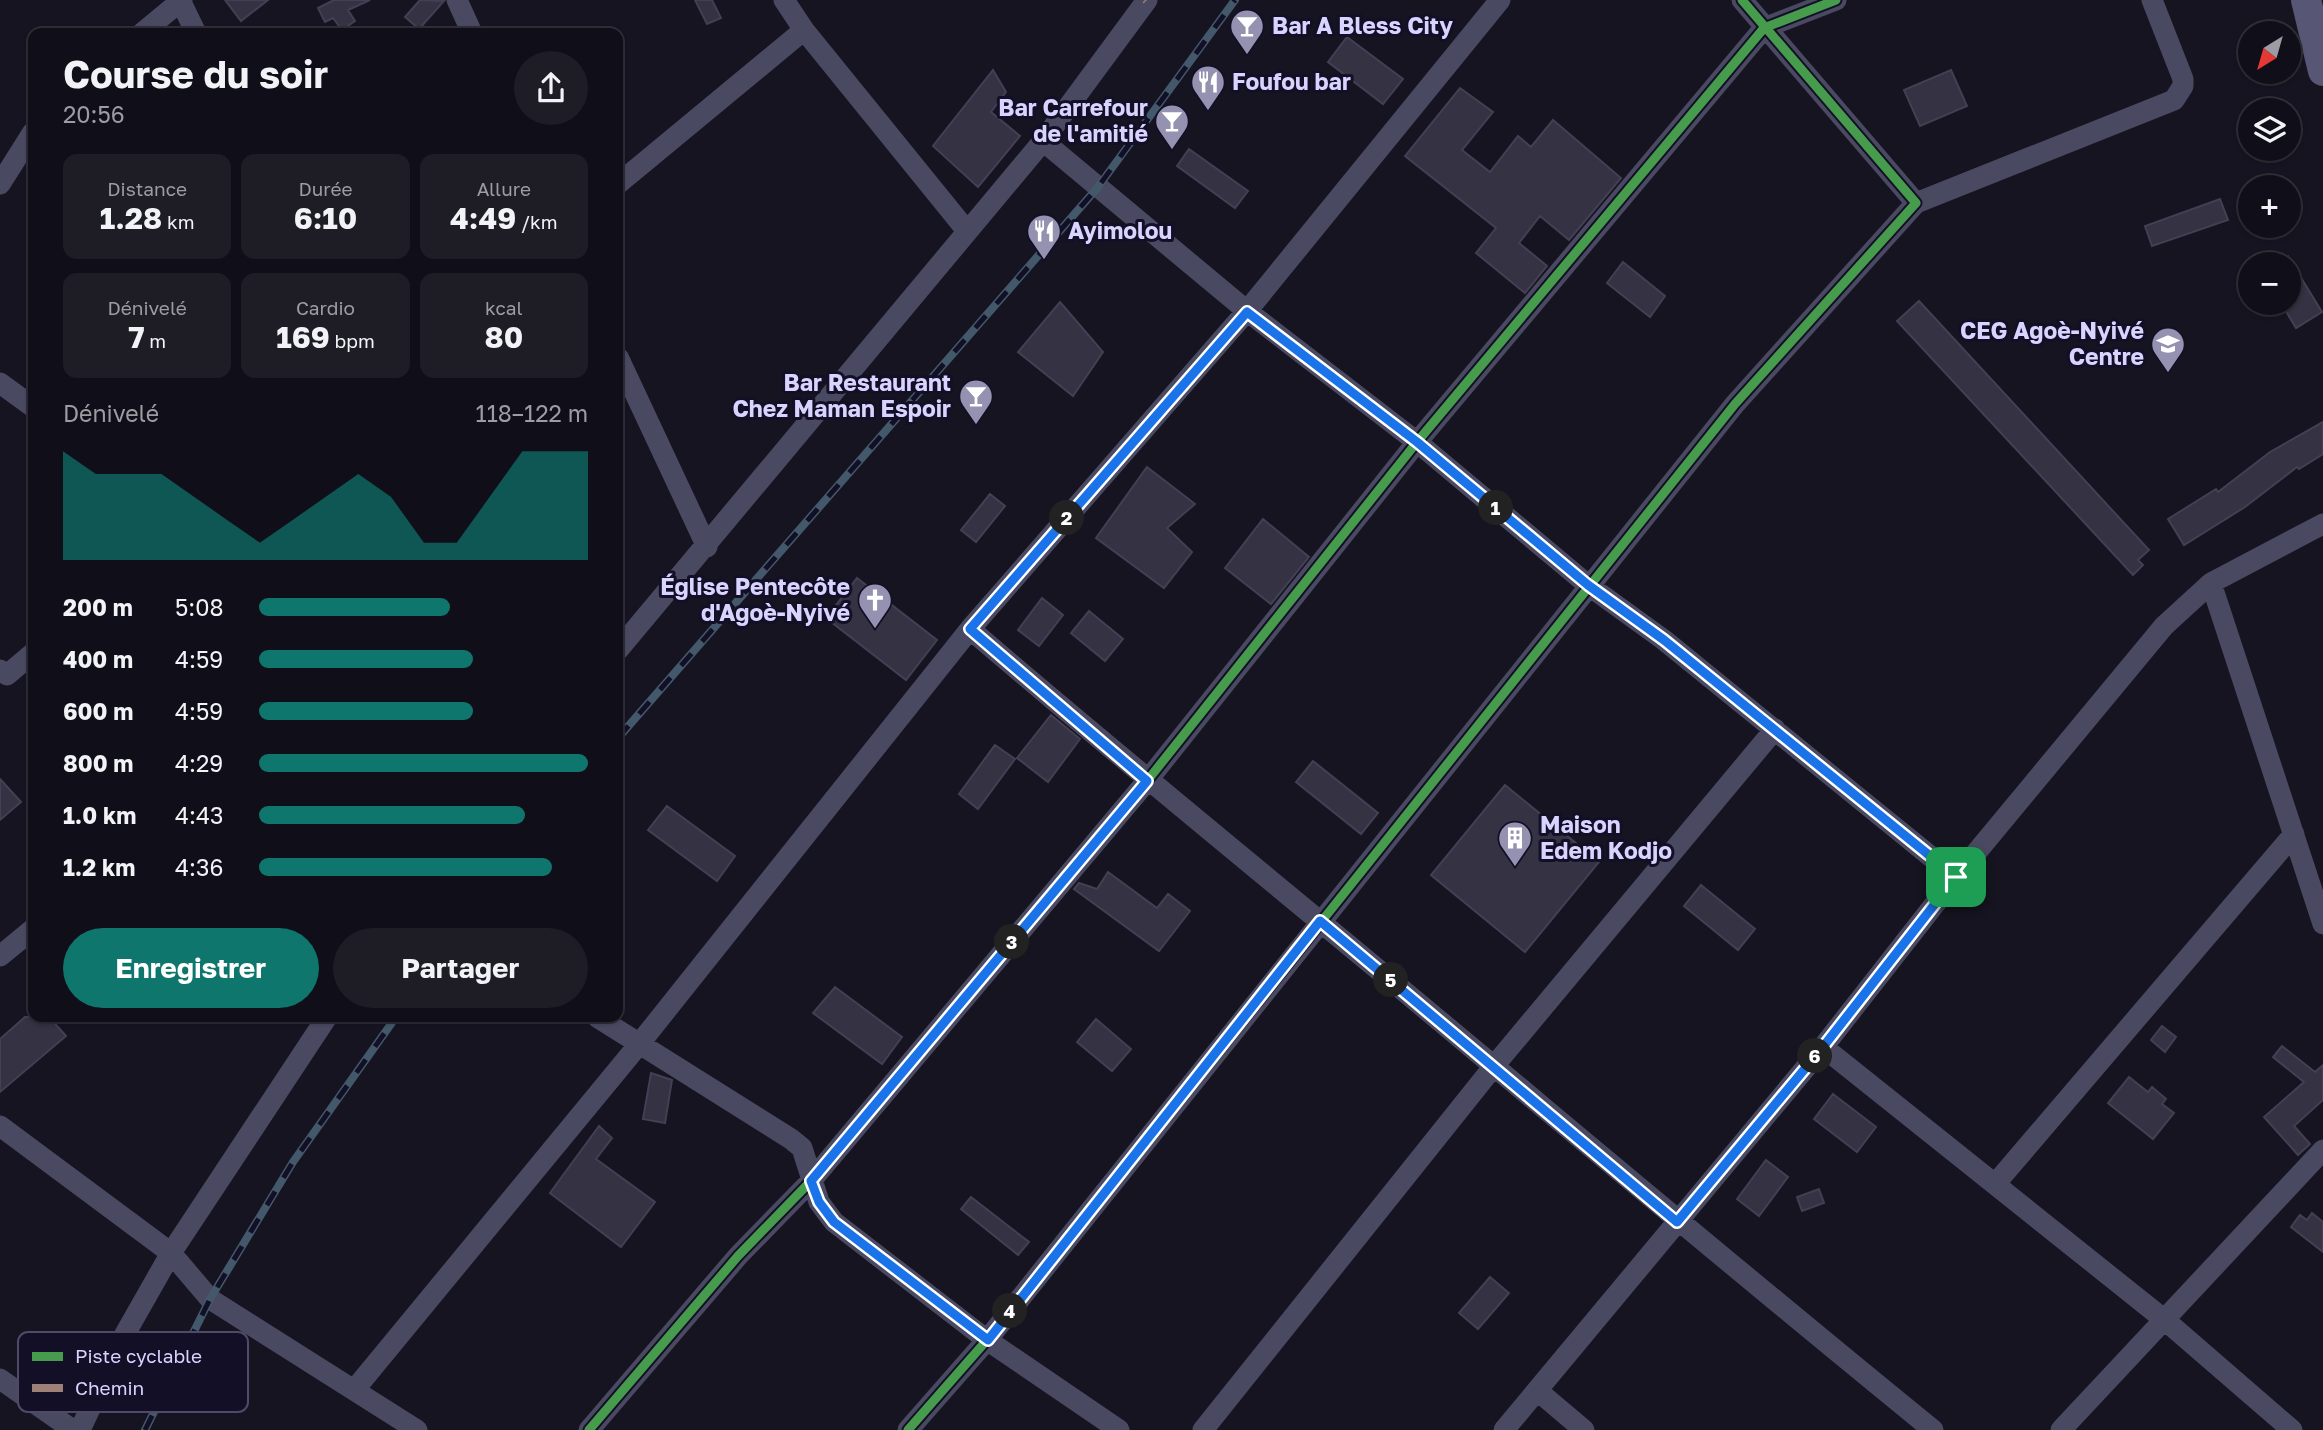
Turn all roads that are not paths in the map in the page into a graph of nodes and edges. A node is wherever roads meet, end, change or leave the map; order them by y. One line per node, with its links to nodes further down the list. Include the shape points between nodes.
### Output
1 (181, 0): 10 (street); 11 (street)
2 (457, 0): 12 (street)
3 (784, 0): 15 (street)
4 (1147, 0): 18 (street)
5 (1500, 0): 23 (street)
6 (1742, 0): 13 (street)
7 (1836, 0): 13 (street)
8 (2152, 0): 21 (street, via 2183,79 2174,100)
9 (2307, 0): 14 (street); 16 (street)
10 (148, 28)
11 (194, 28)
12 (470, 28)
13 (1764, 28): 21 (street); 27 (street)
14 (2323, 29)
15 (804, 30): 19 (street); 22 (street)
16 (2323, 71)
17 (28, 140): 20 (street)
18 (1044, 141): 22 (street); 23 (street)
19 (623, 180)
20 (0, 184)
21 (1916, 203): 31 (street, via 1735,404)
22 (967, 231): 29 (street)
23 (1247, 312): 27 (street); 32 (street)
24 (623, 368): 29 (street)
25 (0, 383): 26 (street)
26 (28, 403)
27 (1417, 442): 31 (street); 37 (street)
28 (2323, 524): 30 (street)
29 (707, 547): 33 (street)
30 (2211, 583): 38 (street); 39 (street, via 2164,626)
31 (1588, 585): 36 (street); 40 (street)
32 (970, 629): 37 (street); 46 (street)
33 (623, 644)
34 (28, 657): 35 (street)
35 (2, 675)
36 (1775, 729): 39 (street); 48 (street)
37 (1147, 781): 40 (street); 51 (street)
38 (2294, 834): 41 (street); 52 (street)
39 (1956, 877): 47 (street)
40 (1320, 921): 48 (street); 57 (street)
41 (2323, 924)
42 (28, 933): 43 (street)
43 (0, 956)
44 (324, 1022): 54 (street)
45 (605, 1022): 46 (street)
46 (640, 1044): 51 (street, via 791,1139 802,1148); 59 (street)
47 (1823, 1047): 52 (street); 53 (street)
48 (1494, 1066): 53 (street); 70 (street)
49 (0, 1126): 54 (street)
50 (2323, 1150): 55 (street)
51 (811, 1181): 57 (street, via 834,1222); 68 (street, via 738,1256)
52 (1996, 1183): 55 (street)
53 (1677, 1222): 61 (street); 73 (street)
54 (171, 1253): 56 (street); 59 (street, via 210,1299)
55 (2165, 1321): 74 (street); 75 (street)
56 (126, 1332)
57 (988, 1340): 64 (street); 69 (street)
58 (0, 1379): 60 (street)
59 (355, 1389): 67 (street)
60 (18, 1392)
61 (1539, 1392): 71 (street); 72 (street)
62 (47, 1412): 65 (street)
63 (88, 1412): 66 (street)
64 (1108, 1427)
65 (73, 1430)
66 (80, 1430)
67 (416, 1430)
68 (589, 1430)
69 (908, 1430)
70 (1203, 1430)
71 (1504, 1430)
72 (1584, 1430)
73 (1933, 1430)
74 (2061, 1430)
75 (2292, 1430)

